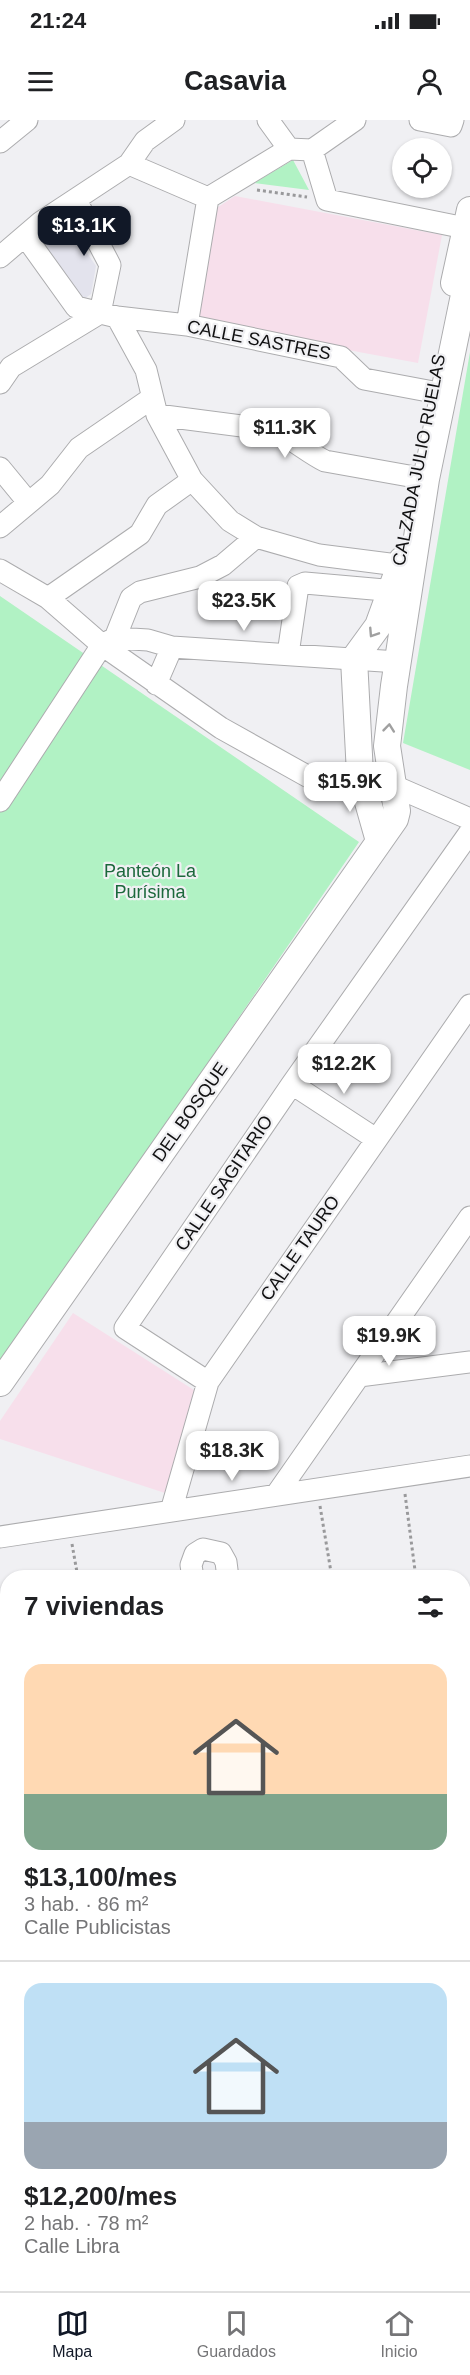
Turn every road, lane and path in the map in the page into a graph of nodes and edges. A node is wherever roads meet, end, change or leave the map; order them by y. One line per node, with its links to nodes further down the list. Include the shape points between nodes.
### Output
1 (27, 120): 7 (street)
2 (174, 120): 10 (street, via 145,141)
3 (268, 120): 8 (street)
4 (355, 120): 9 (street)
5 (420, 120): 6 (street)
6 (452, 123)
7 (0, 142)
8 (289, 149): 9 (street); 11 (street)
9 (312, 150): 14 (street)
10 (129, 164): 12 (street); 13 (street)
11 (227, 186): 12 (street); 14 (path)
12 (208, 198): 20 (street)
13 (76, 200): 16 (street); 19 (street, via 110,265)
14 (327, 200): 15 (street)
15 (469, 222): 22 (main road, CALZADA JULIO RUELAS, via 446,315)
16 (25, 236): 17 (street); 19 (street, CALLE SASTRES, via 76,307)
17 (0, 257)
18 (470, 266): 22 (main road, CALZADA JULIO RUELAS)
19 (109, 315): 20 (street, CALLE SASTRES); 21 (street, via 11,367); 23 (street, via 146,370)
20 (187, 325): 22 (street, CALLE SASTRES, via 342,357 364,379)
21 (0, 383)
22 (438, 393): 25 (main road, CALZADA JULIO RUELAS)
23 (154, 407): 25 (street, via 273,430 326,461); 26 (street); 27 (street, via 79,448 50,485)
24 (0, 468): 27 (street)
25 (421, 479): 30 (main road, CALZADA JULIO RUELAS)
26 (192, 480): 29 (street, via 230,520); 33 (street, via 158,505 140,534)
27 (28, 502): 28 (street)
28 (0, 526)
29 (256, 537): 30 (street, via 319,555); 34 (street, via 223,565 201,577 130,598)
30 (407, 566): 32 (main road, CALZADA JULIO RUELAS)
31 (0, 570): 33 (street)
32 (401, 591): 36 (street, via 305,583 298,586); 37 (main road, CALZADA JULIO RUELAS, one-way to 37); 38 (main road, CALZADA JULIO RUELAS)
33 (48, 598): 34 (street)
34 (108, 642): 35 (street, via 148,640); 39 (street); 42 (street)
35 (172, 647): 36 (street); 39 (street)
36 (288, 654): 37 (street)
37 (354, 659): 38 (street); 40 (main road)
38 (398, 662): 41 (main road, CALZADA JULIO RUELAS, one-way to 38, via 387,747)
39 (156, 684): 40 (street, via 221,728 307,776 331,784)
40 (360, 774): 41 (street); 45 (main road)
41 (394, 786): 43 (street); 45 (main road, DEL BOSQUE, via 395,819)
42 (0, 801)
43 (470, 819)
44 (470, 832): 47 (street, CALLE SAGITARIO)
45 (379, 841): 53 (main road, DEL BOSQUE)
46 (470, 1005): 48 (street, CALLE TAURO)
47 (291, 1084): 48 (street); 52 (street, CALLE SAGITARIO, via 125,1328)
48 (376, 1139): 52 (street, CALLE TAURO)
49 (470, 1217): 51 (street)
50 (470, 1362): 51 (street)
51 (359, 1376): 57 (street)
52 (208, 1382): 58 (street, CALLE TAURO)
53 (0, 1383)
54 (470, 1466): 55 (street)
55 (402, 1476): 56 (street); 65 (path)
56 (318, 1489): 57 (street); 64 (path)
57 (276, 1495): 58 (street)
58 (171, 1511): 59 (street)
59 (69, 1526): 60 (street); 61 (path)
60 (0, 1537)
61 (77, 1570)
62 (192, 1570): 63 (street, via 195,1554 203,1549 221,1553)
63 (226, 1570)
64 (331, 1570)
65 (415, 1570)

